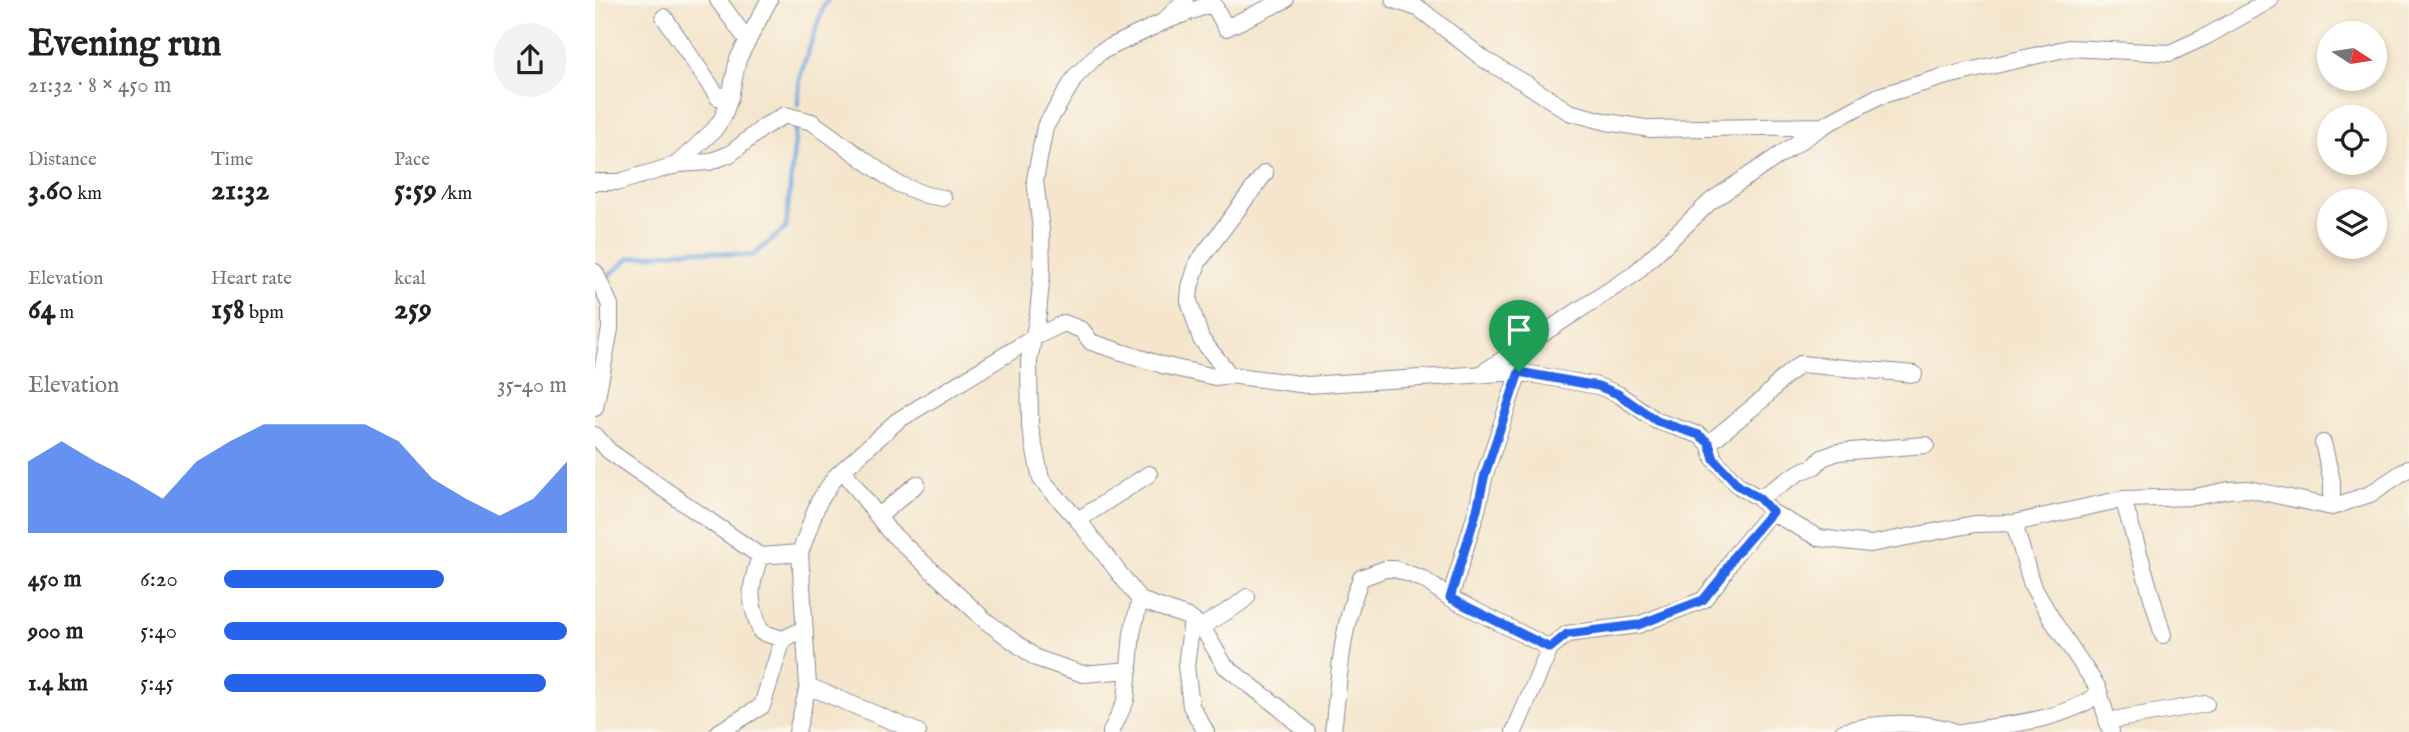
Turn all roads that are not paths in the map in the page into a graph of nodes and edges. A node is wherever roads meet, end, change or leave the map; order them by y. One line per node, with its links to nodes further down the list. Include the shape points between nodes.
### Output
1 (718, 0): 9 (street)
2 (769, 0): 9 (street)
3 (1185, 0): 8 (street)
4 (1285, 0): 8 (street, via 1226,28 1213,4)
5 (1394, 0): 11 (street, via 1420,9 1485,61 1569,112 1651,128)
6 (2270, 0): 11 (street, via 2170,52 2069,48 1879,96)
7 (664, 17): 10 (street, via 717,97)
8 (1163, 22): 17 (street, via 1100,52 1076,76 1045,127 1035,180 1042,271)
9 (748, 41): 10 (street, via 738,59)
10 (731, 94): 12 (street, via 714,130)
11 (1823, 125): 20 (street, via 1711,201 1633,275)
12 (675, 166): 14 (street, via 619,182); 15 (street, via 730,154 785,115 812,122 896,183)
13 (1265, 173): 22 (street, via 1198,262 1190,286 1189,301 1201,339)
14 (595, 181)
15 (943, 198)
16 (596, 273): 18 (street, via 610,305 610,329)
17 (1033, 338): 22 (street, via 1064,323 1082,330 1091,342 1162,365 1215,377); 29 (street, via 897,421); 37 (street, via 1030,427 1041,479)
18 (598, 372): 23 (street)
19 (1519, 372): 20 (street); 25 (street, via 1598,386 1657,421); 42 (street)
20 (1480, 374): 22 (street, via 1307,385)
21 (1915, 374): 25 (street, via 1800,364)
22 (1230, 375)
23 (595, 408)
24 (596, 439): 40 (street)
25 (1709, 443): 32 (street, via 1714,459 1730,477)
26 (2323, 443): 34 (street, via 2332,481)
27 (1926, 445): 32 (street, via 1838,452)
28 (2409, 468): 34 (street, via 2370,494)
29 (843, 470): 36 (street); 39 (street, via 818,503)
30 (1149, 474): 37 (street)
31 (917, 484): 36 (street)
32 (1759, 498): 35 (street)
33 (2123, 499): 34 (street, via 2195,497 2248,489); 38 (street); 46 (street)
34 (2332, 507)
35 (1772, 512): 38 (street, via 1819,538 1871,544 1975,524); 48 (street, via 1703,600 1638,625 1567,634)
36 (879, 516): 49 (street, via 888,530 986,621 1036,659 1083,674)
37 (1078, 520): 43 (street)
38 (2014, 523): 51 (street, via 2032,584)
39 (800, 553): 40 (street); 45 (street)
40 (761, 556): 47 (street, via 752,579 751,605 761,632)
41 (1247, 597): 44 (street, via 1238,606)
42 (1450, 598): 48 (street); 60 (street, via 1423,579 1395,569 1361,578 1344,637)
43 (1140, 600): 44 (street); 49 (street)
44 (1197, 624): 58 (street, via 1186,666 1191,706); 59 (street, via 1225,666)
45 (804, 629): 47 (street); 50 (street)
46 (2163, 635)
47 (783, 639): 54 (street, via 762,706)
48 (1550, 648): 61 (street)
49 (1129, 670): 57 (street, via 1126,700)
50 (808, 686): 55 (street); 56 (street)
51 (2098, 688): 53 (street); 63 (street, via 2096,696 2084,705)
52 (2206, 704): 53 (street)
53 (2109, 727)
54 (719, 732)
55 (797, 732)
56 (918, 732)
57 (1111, 732)
58 (1206, 732)
59 (1307, 732)
60 (1333, 732)
61 (1514, 732)
62 (1843, 732): 63 (street, via 1897,723)
63 (1959, 732)

